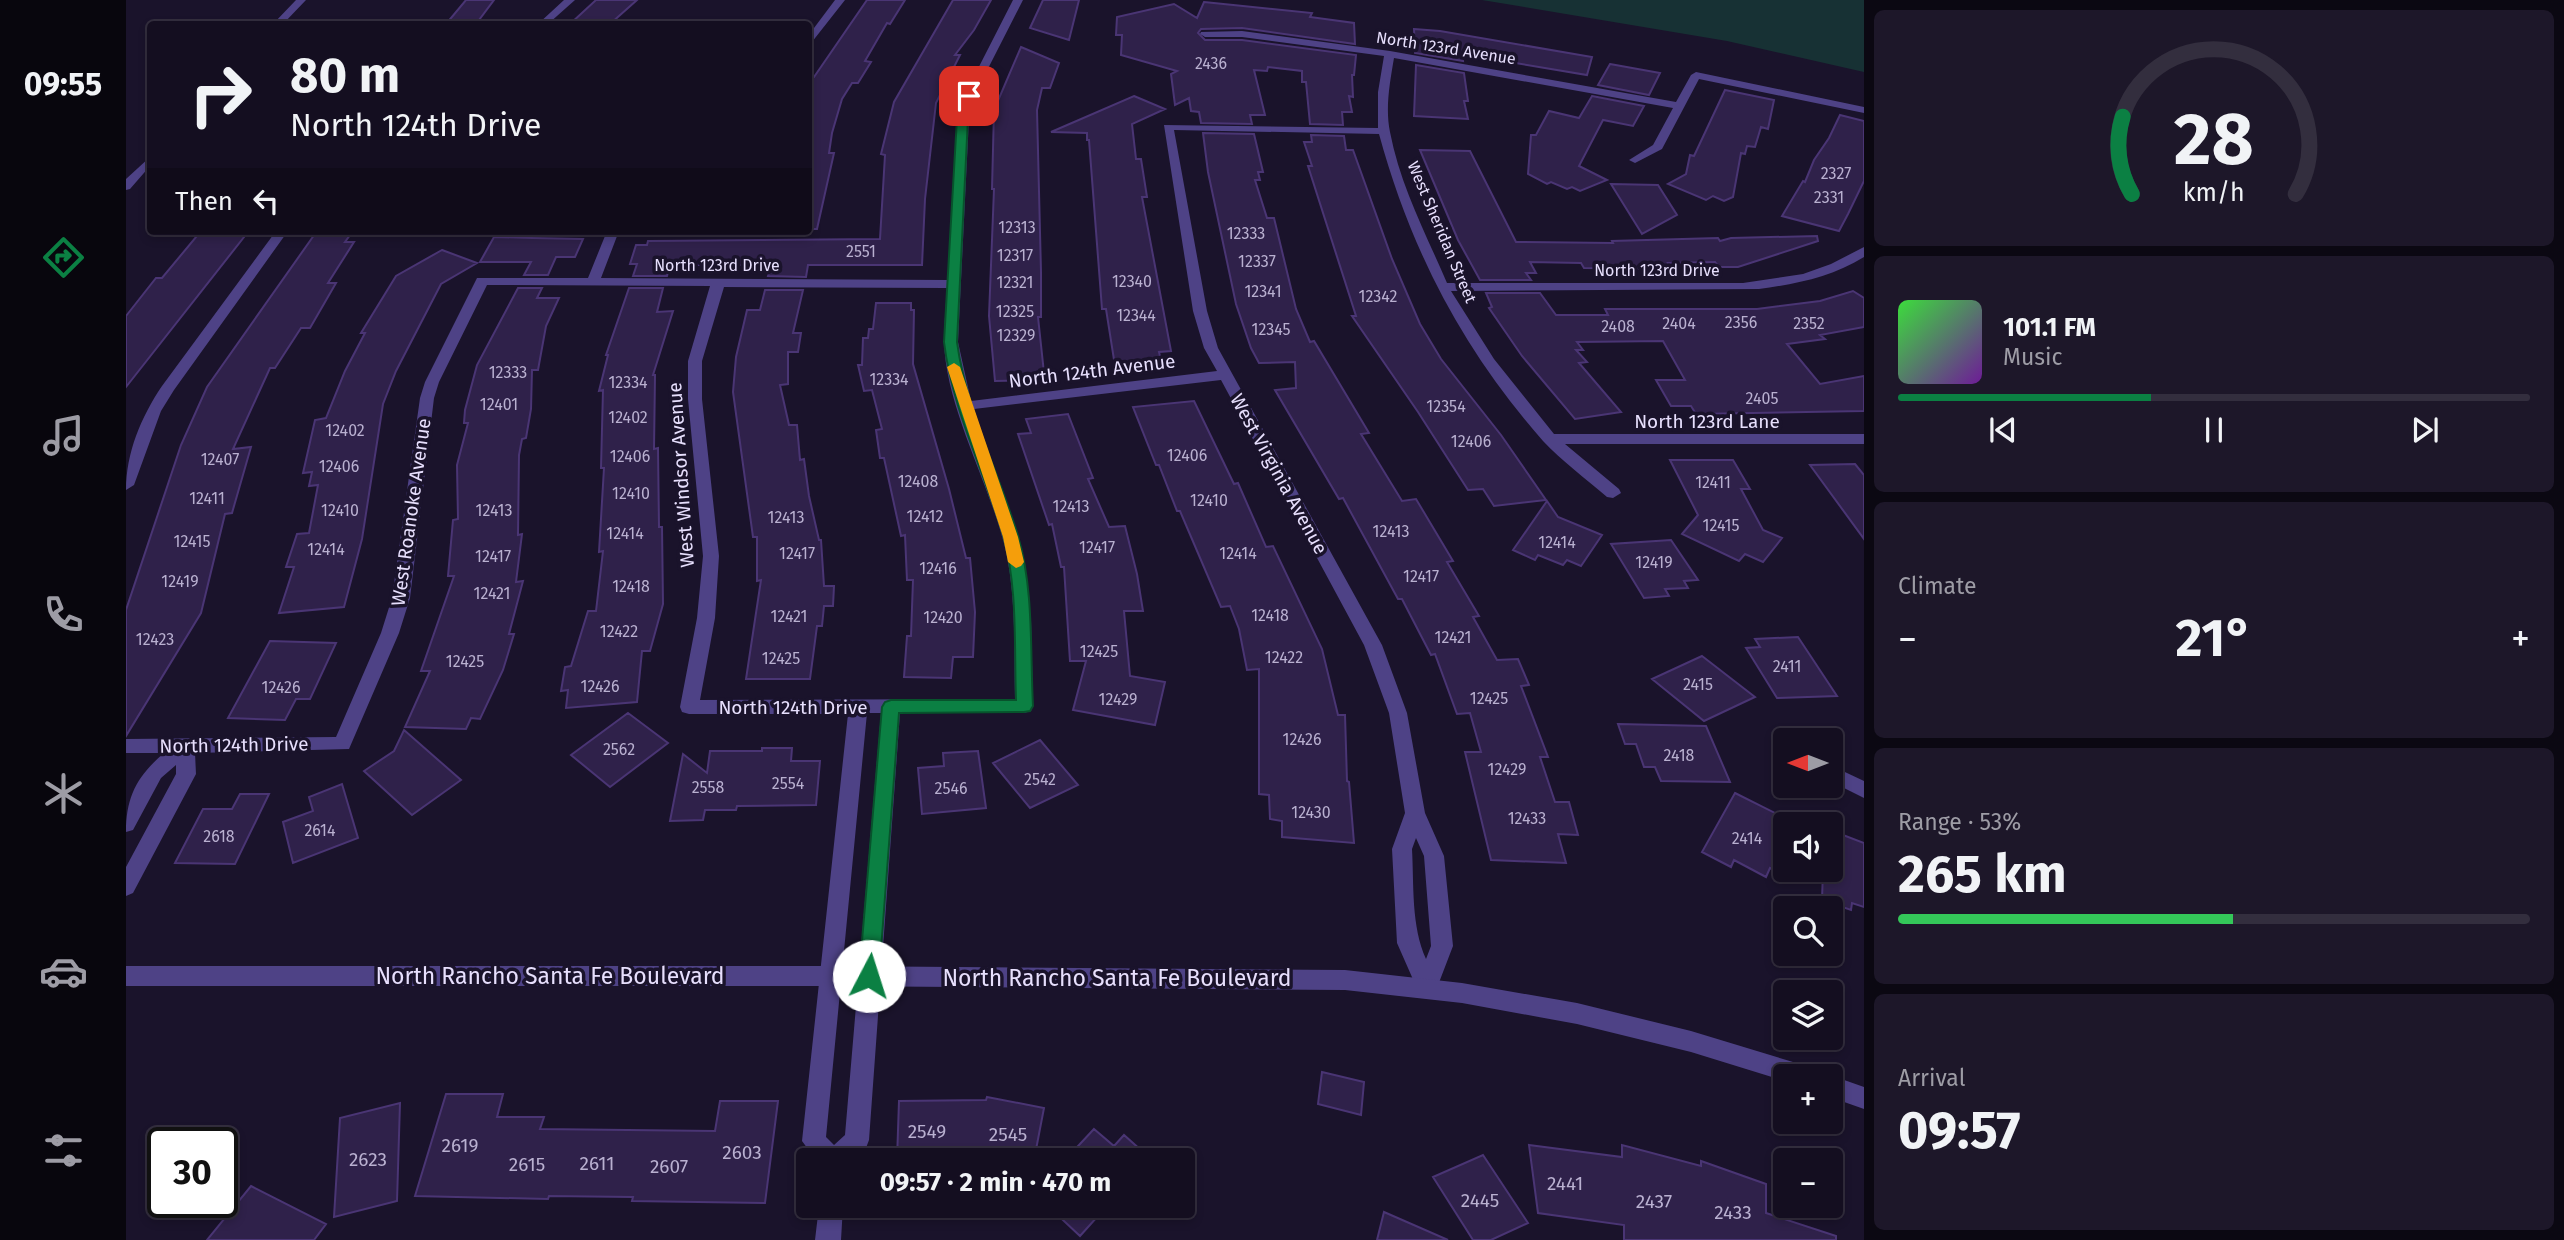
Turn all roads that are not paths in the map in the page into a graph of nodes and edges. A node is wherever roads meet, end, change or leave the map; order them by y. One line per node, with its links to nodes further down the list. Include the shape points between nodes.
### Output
1 (301, 0): 5 (street)
2 (570, 0): 6 (street)
3 (841, 0): 8 (street)
4 (1018, 0): 22 (street, via 962,118)
5 (281, 21)
6 (546, 21)
7 (1205, 34): 9 (street, North 123rd Avenue, via 1242,34)
8 (812, 39)
9 (1390, 54): 10 (street, North 123rd Avenue); 12 (street, West Sheridan Street, via 1383,92)
10 (1679, 106): 11 (street, via 1696,75); 13 (street, via 1658,147)
11 (1864, 110)
12 (1384, 131): 23 (street, West Sheridan Street, via 1398,181); 24 (street, West Virginia Avenue, via 1168,127 1200,311)
13 (1635, 160)
14 (147, 163): 15 (street)
15 (126, 187)
16 (279, 235): 28 (street, via 167,389)
17 (611, 235): 20 (street)
18 (1864, 251): 23 (street, North 123rd Drive, via 1846,263 1788,283 1743,287)
19 (482, 281): 20 (street, North 123rd Drive); 33 (street, West Roanoke Avenue, via 427,398 401,598)
20 (593, 282): 21 (street, North 123rd Drive)
21 (718, 283): 22 (street, North 123rd Drive); 32 (street, West Windsor Avenue, via 695,361 711,555 706,618)
22 (952, 284): 25 (street, via 951,342)
23 (1442, 287): 26 (street, West Sheridan Street, via 1488,360)
24 (1223, 375): 25 (street, North 124th Avenue); 38 (street, West Virginia Avenue, via 1373,645 1398,713)
25 (965, 406): 31 (street, North 124th Drive, via 1011,537 1019,579 1024,706)
26 (1550, 439): 27 (street, North 123rd Lane); 29 (street, West Sheridan Street)
27 (1864, 439)
28 (126, 485)
29 (1613, 494)
30 (858, 707): 31 (street, North 124th Drive); 32 (street, North 124th Drive); 42 (street)
31 (891, 707): 43 (street)
32 (689, 708)
33 (342, 744): 35 (street, North 124th Drive)
34 (126, 746): 35 (street, North 124th Drive)
35 (186, 746): 39 (street, via 154,773); 40 (street, via 186,774)
36 (1843, 779): 37 (street)
37 (1864, 790)
38 (1415, 813): 44 (street, West Virginia Avenue, via 1402,849 1406,925 1408,943); 44 (street, West Virginia Avenue, via 1434,856 1442,946)
39 (126, 824)
40 (126, 887)
41 (126, 976): 42 (street, North Rancho Santa Fe Boulevard)
42 (831, 976): 43 (street, North Rancho Santa Fe Boulevard); 48 (street, via 814,1141)
43 (869, 976): 44 (street, North Rancho Santa Fe Boulevard, via 1284,978); 49 (street, via 857,1140)
44 (1427, 986): 45 (street, North Rancho Santa Fe Boulevard, via 1625,1023)
45 (1773, 1066)
46 (1843, 1091): 47 (street)
47 (1864, 1098)
48 (821, 1148)
49 (848, 1148)
50 (830, 1218): 51 (street)
51 (828, 1240)

